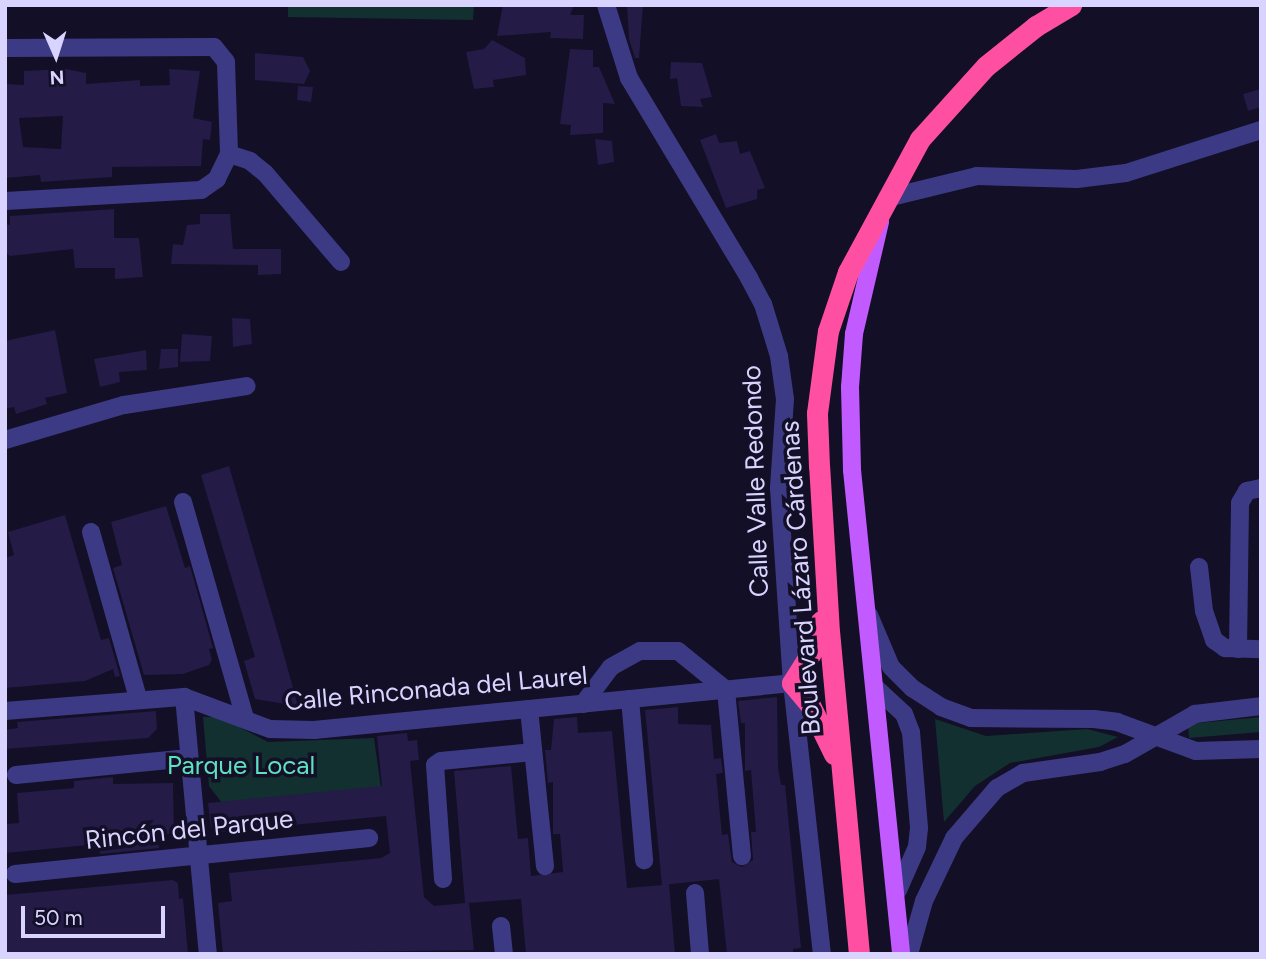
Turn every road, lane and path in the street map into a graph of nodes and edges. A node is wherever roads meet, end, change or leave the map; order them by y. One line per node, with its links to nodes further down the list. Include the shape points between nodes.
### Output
1 (606, 5): 19 (street, Calle Valle Redondo, via 629,78 749,278 773,331 785,399 779,488)
2 (1071, 5): 7 (highway, Boulevard Lázaro Cárdenas, via 1036,26 951,100 920,138)
3 (5, 48): 5 (street, via 204,45 222,53)
4 (1261, 130): 7 (street, via 1126,173 1077,178 977,176)
5 (229, 154): 6 (street, via 218,178 201,190); 8 (street, via 250,161 265,173)
6 (5, 201)
7 (885, 205): 15 (highway, Boulevard Lázaro Cárdenas, via 848,272 820,369 817,413); 16 (main road, Boulevard Lázaro Cárdenas, via 854,334 850,387 852,470)
8 (341, 262)
9 (247, 386): 10 (street, via 124,405)
10 (5, 440)
11 (1261, 488): 17 (street, via 1247,491 1240,502)
12 (183, 502): 29 (street)
13 (91, 532): 23 (street)
14 (1199, 567): 17 (street, via 1214,640)
15 (826, 580): 19 (highway, via 816,645); 35 (highway, Boulevard Lázaro Cárdenas)
16 (866, 609): 20 (main road, Boulevard Lázaro Cárdenas); 30 (street, via 891,667 941,707 971,718 1094,719)
17 (1238, 649): 18 (street)
18 (1261, 649)
19 (792, 683): 21 (street, Calle Rinconada del Laurel); 35 (highway, via 828,735); 49 (street, Calle Valle Redondo)
20 (876, 688): 43 (main road, Boulevard Lázaro Cárdenas); 43 (street, via 904,713 911,732 919,828 917,847)
21 (726, 690): 24 (street, Calle Rinconada del Laurel); 25 (street, via 678,651 640,651 611,667); 38 (street)
22 (184, 697): 23 (street, Calle Rinconada del Laurel); 29 (street, Calle Rinconada del Laurel); 33 (street)
23 (138, 698): 28 (street, Calle Rinconada del Laurel)
24 (630, 699): 25 (street, Calle Rinconada del Laurel); 39 (street)
25 (583, 704): 27 (street, Calle Rinconada del Laurel)
26 (1261, 706): 30 (street, via 1195,714)
27 (529, 709): 29 (street, Calle Rinconada del Laurel, via 314,730 270,729); 32 (street)
28 (5, 712)
29 (245, 718)
30 (1153, 735): 31 (street, via 1196,751); 52 (street, via 1113,758 1023,773 997,788 954,838 925,901)
31 (1261, 749)
32 (533, 752): 40 (street); 42 (street, via 435,765)
33 (190, 758): 34 (street); 37 (street)
34 (16, 775)
35 (844, 784): 50 (highway, Boulevard Lázaro Cárdenas)
36 (369, 838): 37 (street, Rincón del Parque)
37 (199, 855): 41 (street, Rincón del Parque); 46 (street)
38 (742, 856)
39 (644, 860)
40 (545, 866)
41 (15, 874)
42 (443, 879)
43 (898, 890): 51 (main road, Boulevard Lázaro Cárdenas)
44 (695, 893): 48 (street)
45 (501, 926): 47 (street)
46 (208, 954)
47 (504, 954)
48 (700, 954)
49 (822, 954)
50 (859, 954)
51 (901, 954)
52 (909, 954)

